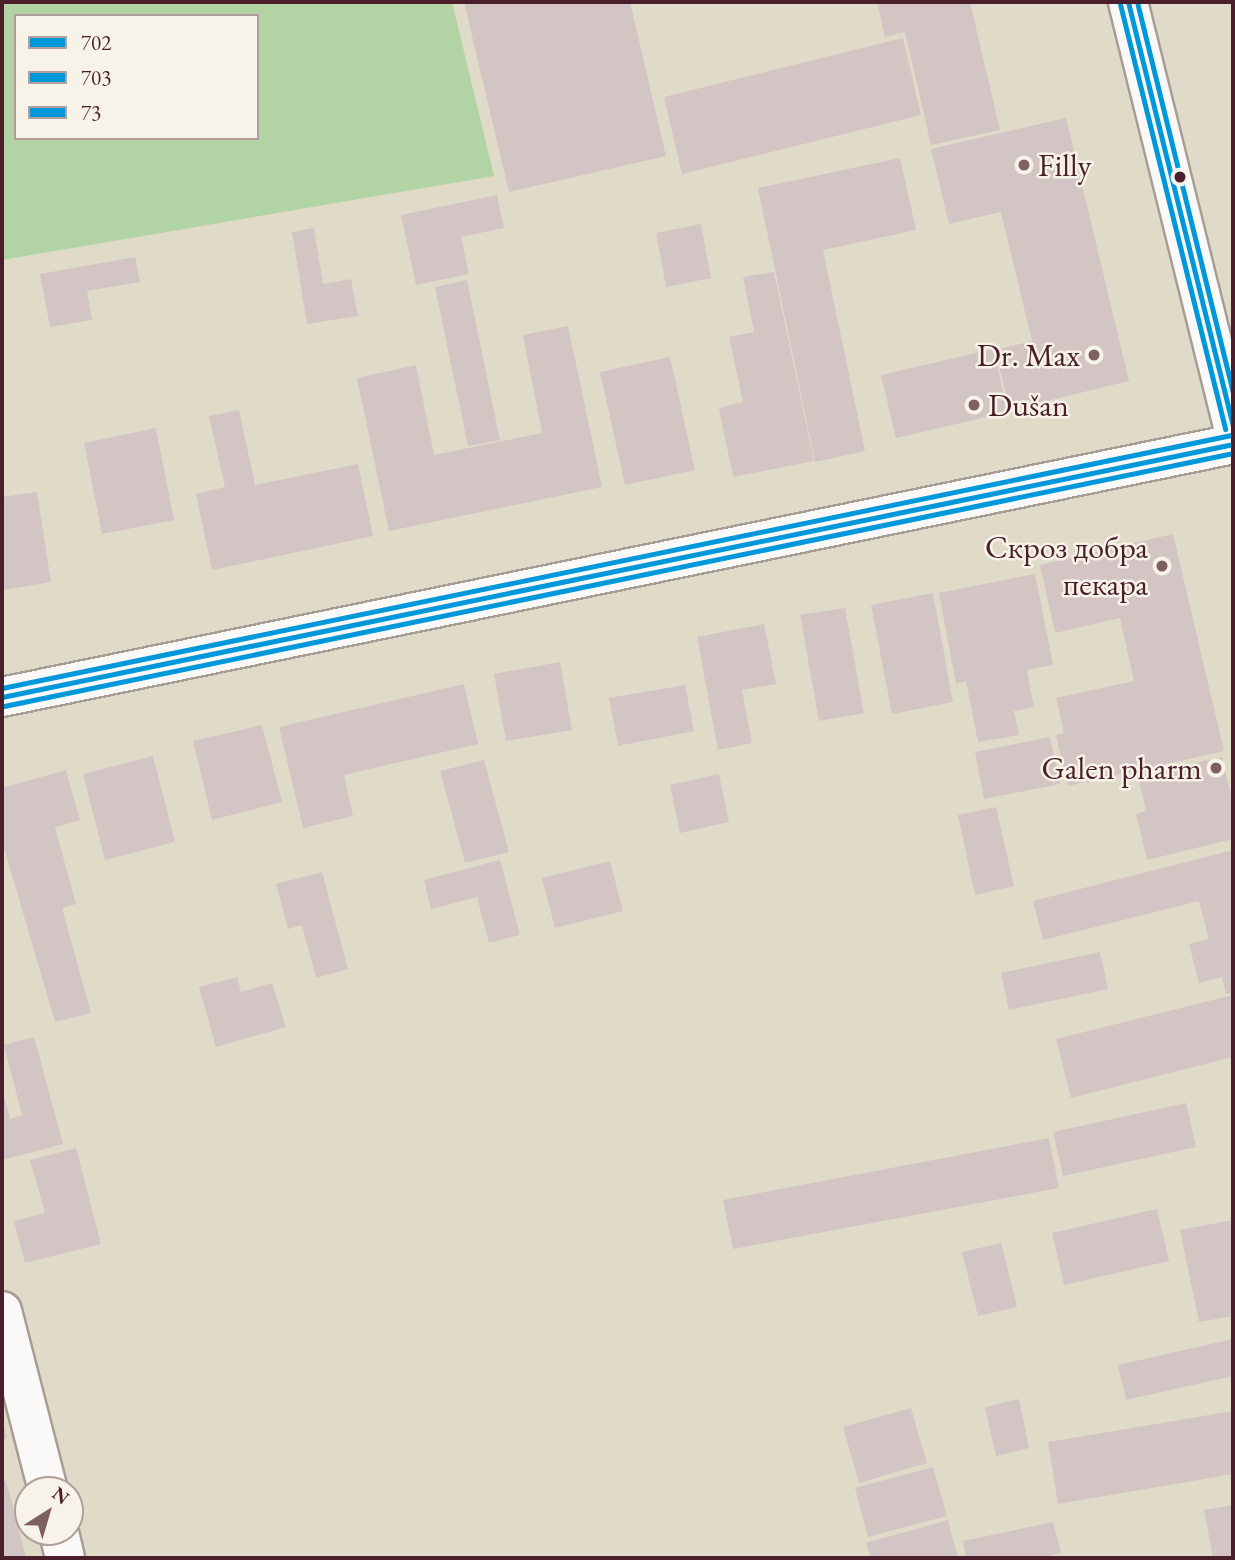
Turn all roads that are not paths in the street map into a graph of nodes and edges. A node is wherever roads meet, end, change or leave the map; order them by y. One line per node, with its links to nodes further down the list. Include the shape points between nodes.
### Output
1 (1128, 2): 2 (street)
2 (1233, 427)
3 (1233, 444): 4 (street)
4 (2, 697)
5 (2, 1311): 6 (street)
6 (44, 1476)

